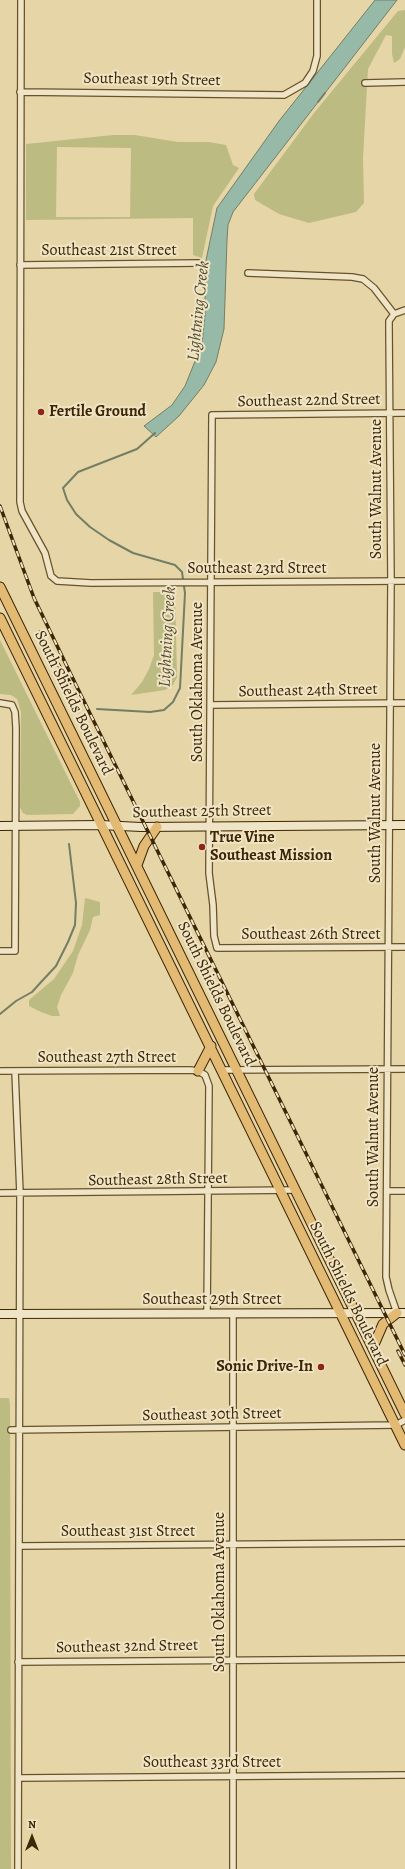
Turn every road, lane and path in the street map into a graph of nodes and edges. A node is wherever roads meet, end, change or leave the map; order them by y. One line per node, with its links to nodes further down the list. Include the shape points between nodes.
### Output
1 (21, 0): 5 (street)
2 (317, 0): 5 (street, Southeast 19th Street, via 317,56 313,71 305,83 284,96)
3 (405, 82): 4 (street)
4 (365, 83)
5 (20, 92): 7 (street)
6 (198, 263): 7 (street, Southeast 21st Street)
7 (20, 264): 16 (street, Southeast 23rd Street, via 20,502 22,512 45,553 50,576 61,582)
8 (248, 273): 10 (street, via 358,278 368,282)
9 (405, 310): 10 (street)
10 (394, 314): 11 (street, South Walnut Avenue, via 389,324)
11 (390, 413): 12 (street, Southeast 22nd Street); 13 (street, Southeast 22nd Street); 14 (street, South Walnut Avenue)
12 (405, 413)
13 (212, 415): 16 (street, South Oklahoma Avenue)
14 (391, 581): 15 (street, Southeast 23rd Street); 16 (street, Southeast 23rd Street); 21 (street, South Walnut Avenue)
15 (405, 581)
16 (212, 582): 22 (street, South Oklahoma Avenue)
17 (0, 587): 29 (main road, South Shields Boulevard)
18 (0, 618): 24 (main road, South Shields Boulevard)
19 (405, 702): 21 (street, Southeast 24th Street)
20 (0, 703): 23 (street, via 12,705 15,712)
21 (390, 703): 22 (street, Southeast 24th Street); 25 (street, South Walnut Avenue)
22 (210, 704): 28 (street, South Oklahoma Avenue)
23 (15, 825): 24 (main road, Southeast 25th Street); 27 (main road, Southeast 25th Street); 37 (street, via 15,951)
24 (101, 825): 29 (main road, Southeast 25th Street); 33 (main road, South Shields Boulevard)
25 (389, 825): 26 (main road, Southeast 25th Street); 28 (main road, Southeast 25th Street); 34 (street, South Walnut Avenue)
26 (405, 825)
27 (0, 826)
28 (210, 826): 30 (main road, Southeast 25th Street); 36 (street, South Oklahoma Avenue, via 209,873)
29 (118, 827): 30 (main road, Southeast 25th Street); 31 (main road, South Shields Boulevard)
30 (157, 827): 31 (main road, via 144,846)
31 (137, 865): 32 (main road, South Shields Boulevard)
32 (173, 939): 33 (main road); 40 (main road, South Shields Boulevard)
33 (160, 946): 38 (main road, South Shields Boulevard)
34 (388, 947): 35 (street, Southeast 26th Street); 36 (street, Southeast 26th Street); 41 (street, South Walnut Avenue)
35 (405, 947)
36 (217, 948)
37 (0, 951)
38 (210, 1046): 39 (main road, South Shields Boulevard); 45 (main road)
39 (222, 1070): 40 (street); 47 (main road, South Shields Boulevard)
40 (237, 1070): 41 (street); 46 (main road, South Shields Boulevard)
41 (388, 1070): 42 (street); 48 (street, South Walnut Avenue)
42 (405, 1070)
43 (0, 1071): 44 (street, Southeast 27th Street)
44 (15, 1071): 45 (street, Southeast 27th Street); 52 (street)
45 (198, 1071): 50 (street, via 206,1076 208,1083)
46 (296, 1190): 47 (street, Southeast 28th Street); 54 (main road, South Shields Boulevard)
47 (280, 1191): 50 (street, Southeast 28th Street); 53 (main road, South Shields Boulevard)
48 (388, 1191): 49 (street); 55 (street, South Walnut Avenue, via 386,1277 392,1298)
49 (405, 1191)
50 (207, 1192): 52 (street, Southeast 28th Street); 58 (street)
51 (0, 1194): 52 (street, Southeast 28th Street)
52 (20, 1194): 57 (street)
53 (341, 1313): 54 (main road, Southeast 29th Street); 59 (main road, Southeast 29th Street); 63 (main road, South Shields Boulevard)
54 (357, 1313): 55 (main road, Southeast 29th Street); 60 (main road, South Shields Boulevard)
55 (401, 1313): 60 (main road, via 383,1324)
56 (0, 1314): 57 (main road, Southeast 29th Street)
57 (19, 1314): 58 (main road, Southeast 29th Street); 66 (street)
58 (207, 1314): 59 (main road, Southeast 29th Street)
59 (232, 1314): 64 (street, South Oklahoma Avenue)
60 (373, 1347): 61 (main road, South Shields Boulevard)
61 (405, 1414)
62 (405, 1420): 63 (street, Southeast 30th Street)
63 (396, 1425): 64 (street, Southeast 30th Street); 67 (main road, South Shields Boulevard)
64 (232, 1429): 66 (street, Southeast 30th Street); 68 (street, South Oklahoma Avenue)
65 (11, 1430): 66 (street, Southeast 30th Street)
66 (19, 1430): 70 (street)
67 (405, 1445)
68 (233, 1544): 69 (street, Southeast 31st Street); 70 (street, Southeast 31st Street); 71 (street, South Oklahoma Avenue)
69 (405, 1544)
70 (19, 1546): 73 (street)
71 (233, 1659): 72 (street, Southeast 32nd Street); 73 (street, Southeast 32nd Street); 74 (street, South Oklahoma Avenue)
72 (405, 1659)
73 (18, 1662): 76 (street)
74 (234, 1775): 75 (street, Southeast 33rd Street); 76 (street, Southeast 33rd Street); 78 (street, South Oklahoma Avenue)
75 (405, 1775)
76 (19, 1778): 77 (street)
77 (18, 1869)
78 (233, 1869)

